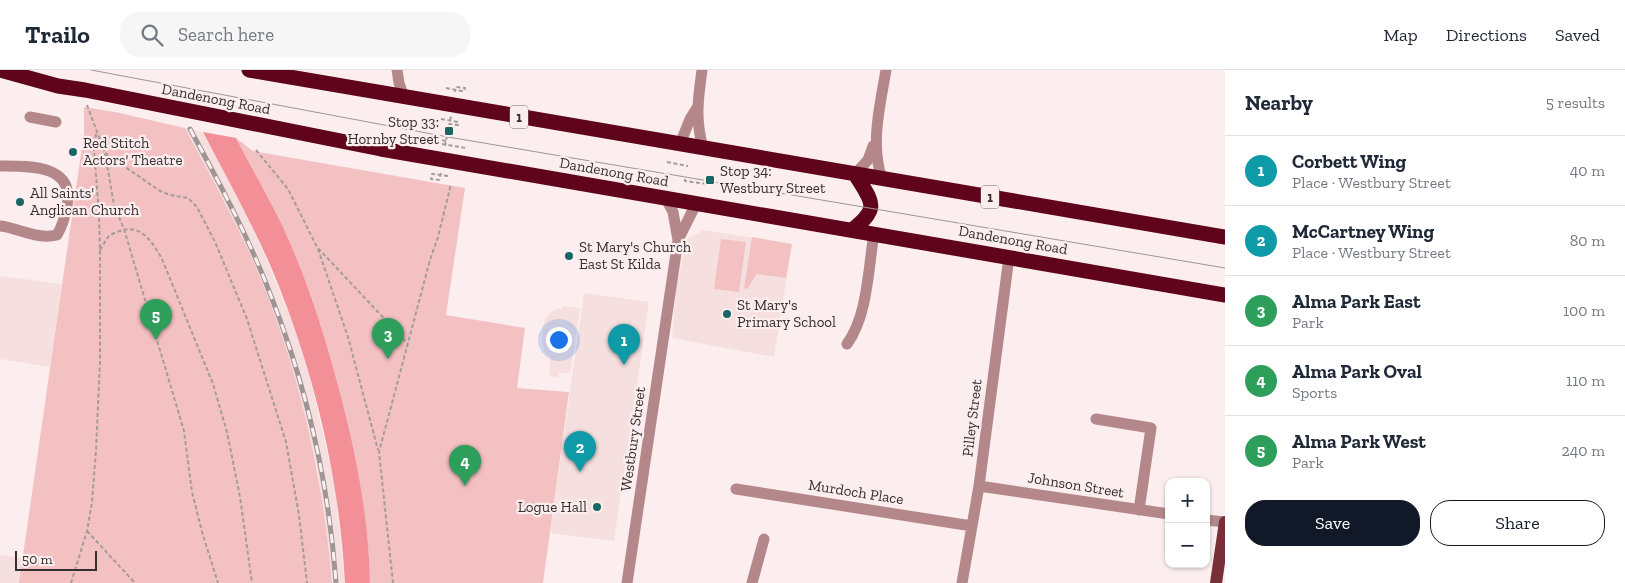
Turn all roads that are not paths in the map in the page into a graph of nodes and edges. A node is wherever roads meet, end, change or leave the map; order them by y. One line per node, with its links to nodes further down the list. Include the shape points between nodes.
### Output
1 (0, 70): 16 (highway, Dandenong Road, via 58,86 209,116)
2 (249, 70): 6 (highway, 1)
3 (397, 70): 6 (street)
4 (702, 70): 7 (street)
5 (886, 70): 10 (street)
6 (404, 97): 12 (highway, 1)
7 (697, 108): 11 (street); 12 (street)
8 (30, 117): 9 (street)
9 (56, 122)
10 (875, 142): 14 (street, via 868,160); 15 (street)
11 (703, 148): 12 (highway, 1); 14 (highway, 1)
12 (680, 150)
13 (0, 166): 18 (street, via 49,171 62,179 69,196 64,221 57,235 36,235)
14 (855, 174): 15 (highway, 1); 19 (highway, via 871,208 866,220)
15 (882, 179): 21 (highway, 1)
16 (666, 199): 17 (highway, Dandenong Road); 22 (street, Westbury Street)
17 (696, 204): 19 (highway, Dandenong Road); 22 (street, Westbury Street)
18 (0, 226)
19 (852, 230): 20 (highway, Dandenong Road)
20 (874, 234): 23 (highway, Dandenong Road); 25 (street, via 860,315)
21 (1225, 237)
22 (678, 240): 35 (street, Westbury Street)
23 (1009, 257): 24 (highway, Dandenong Road); 27 (street, Pilley Street)
24 (1225, 295)
25 (847, 344)
26 (1096, 419): 29 (street, via 1151,428)
27 (979, 486): 29 (street, Johnson Street); 33 (street, Pilley Street)
28 (736, 489): 33 (street, Murdoch Place)
29 (1139, 510): 30 (street, Johnson Street)
30 (1165, 513)
31 (1210, 520): 32 (street)
32 (1225, 522): 38 (main road)
33 (972, 526): 37 (street, Pilley Street)
34 (764, 538): 36 (street)
35 (627, 583)
36 (752, 583)
37 (962, 583)
38 (1216, 583)

